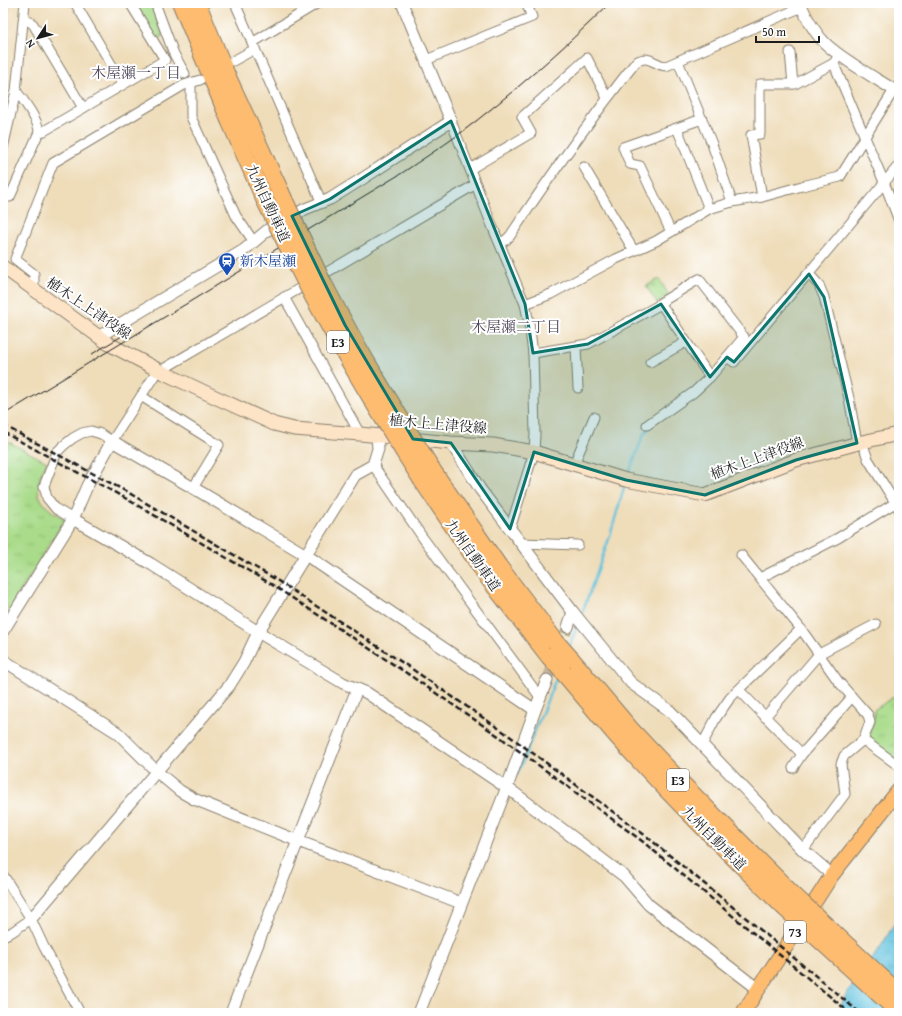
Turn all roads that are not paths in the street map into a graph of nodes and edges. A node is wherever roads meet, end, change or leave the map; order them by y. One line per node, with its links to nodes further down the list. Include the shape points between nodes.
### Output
1 (75, 3): 22 (street)
2 (130, 3): 17 (street)
3 (155, 3): 15 (street)
4 (181, 3): 76 (highway, 九州自動車道 / E3, bridge, via 264,198 311,292 383,420)
5 (197, 3): 76 (highway, 九州自動車道 / E3, bridge, via 226,74 324,286 395,411)
6 (235, 3): 13 (street)
7 (318, 3): 13 (street)
8 (402, 3): 18 (street)
9 (526, 3): 18 (street, via 532,17)
10 (27, 4): 12 (street)
11 (801, 5): 16 (street, via 814,29); 20 (street)
12 (24, 18): 24 (street); 27 (street, via 33,24)
13 (253, 46): 19 (street); 41 (street)
14 (790, 52): 23 (street)
15 (174, 54): 17 (street); 21 (street)
16 (836, 59): 23 (street); 25 (street); 32 (street)
17 (164, 60): 22 (street)
18 (426, 60): 29 (street)
19 (233, 61)
20 (678, 61): 26 (street, via 666,66 647,58 636,62); 28 (street)
21 (186, 74)
22 (123, 84): 27 (street)
23 (793, 84): 40 (street, via 760,84 760,134 751,135)
24 (16, 91): 31 (street, via 39,126); 33 (street)
25 (896, 92): 32 (street)
26 (607, 98): 36 (street, via 587,58 522,117 531,133); 47 (street, via 510,236)
27 (83, 108): 31 (street)
28 (702, 119): 30 (street); 42 (street)
29 (451, 121): 36 (street); 41 (street, via 362,179)
30 (677, 128): 43 (street); 45 (street, via 623,147 630,164 640,166)
31 (38, 132): 39 (street, via 10,197)
32 (865, 138): 37 (street); 40 (street, via 840,177)
33 (3, 148)
34 (899, 165): 37 (street)
35 (584, 167): 48 (street)
36 (470, 169): 38 (street)
37 (884, 182): 44 (street); 50 (street)
38 (476, 184): 47 (street); 52 (street)
39 (3, 192)
40 (762, 197): 42 (street)
41 (321, 201): 46 (street, via 269,229)
42 (732, 202): 43 (street)
43 (709, 209): 45 (street)
44 (899, 221)
45 (671, 232): 48 (street)
46 (254, 242): 51 (street, via 236,216 191,117 196,82 184,85 53,163 14,259 34,274); 55 (street)
47 (500, 243): 53 (street)
48 (634, 251): 53 (street, via 551,294)
49 (3, 267): 51 (main road, 植木上上津役線)
50 (809, 274): 59 (street, via 734,362); 71 (street, via 819,285 824,297)
51 (34, 290): 55 (main road, 植木上上津役線)
52 (284, 297): 61 (street); 67 (street)
53 (525, 304): 58 (street)
54 (661, 304): 56 (street); 57 (street, via 588,344); 59 (street, via 699,279 744,337)
55 (98, 337): 61 (main road, 植木上上津役線)
56 (686, 342): 60 (street); 62 (street)
57 (576, 347): 58 (street); 63 (street)
58 (533, 353): 73 (street)
59 (730, 359): 62 (street)
60 (650, 362)
61 (159, 371): 64 (street); 67 (main road, 植木上上津役線, via 274,424 294,429)
62 (710, 377): 66 (street, via 694,392)
63 (578, 388)
64 (142, 396): 70 (street); 77 (street, via 219,445)
65 (594, 417): 74 (street)
66 (647, 425)
67 (360, 434): 69 (main road, 植木上上津役線)
68 (899, 434): 71 (main road, 植木上上津役線)
69 (376, 435): 72 (main road, 植木上上津役線); 75 (street, via 378,449)
70 (112, 441): 77 (street); 79 (street); 79 (street, via 92,431 82,433 57,452 44,486 47,498 56,509)
71 (860, 442): 74 (main road, 植木上上津役線, via 796,460 705,494 627,480); 78 (street)
72 (451, 443): 73 (main road, 植木上上津役線, via 493,445); 80 (street, via 480,489)
73 (534, 452): 74 (main road, 植木上上津役線); 80 (street)
74 (574, 464)
75 (373, 465): 83 (street, via 355,474); 97 (street, via 423,538)
76 (428, 476): 113 (highway, 九州自動車道 / E3, bridge, via 499,567 552,648 680,782)
77 (193, 488): 83 (street)
78 (897, 506): 85 (street)
79 (72, 518): 90 (street); 91 (street, via 151,564)
80 (510, 529): 81 (street)
81 (521, 543): 82 (street); 86 (street)
82 (578, 546)
83 (306, 555): 91 (street); 99 (street)
84 (741, 555): 85 (street)
85 (760, 578): 89 (street)
86 (577, 617): 88 (street); 102 (street, via 631,683 670,711)
87 (876, 624): 92 (street)
88 (568, 627)
89 (801, 629): 92 (street); 96 (street)
90 (3, 630)
91 (258, 632): 95 (street); 106 (street, via 229,686)
92 (818, 654): 98 (street); 100 (street)
93 (3, 660): 106 (street, via 118,733)
94 (547, 680): 97 (street)
95 (357, 689): 107 (street, via 367,692); 109 (street)
96 (739, 690): 100 (street); 102 (street, via 716,718)
97 (540, 697): 99 (street)
98 (852, 697): 101 (street, via 868,715 870,722); 103 (street)
99 (535, 710): 107 (street)
100 (765, 717): 103 (street)
101 (863, 740): 104 (street); 110 (street, via 844,756 841,764 845,794)
102 (702, 745): 110 (street)
103 (802, 754): 105 (street)
104 (899, 766)
105 (792, 768)
106 (156, 771): 109 (street, via 194,799); 115 (street)
107 (510, 789): 114 (street); 117 (street, via 624,876 649,905)
108 (899, 790): 112 (main road, 73)
109 (298, 841): 114 (street); 121 (street)
110 (802, 850): 112 (street)
111 (3, 875): 115 (street)
112 (832, 875): 117 (main road, 73)
113 (788, 901): 118 (highway, 九州自動車道 / E3, bridge); 119 (highway, 九州自動車道 / E3, bridge)
114 (461, 903): 122 (street)
115 (31, 919): 116 (street); 120 (street)
116 (3, 936)
117 (758, 989): 123 (main road, 73)
118 (899, 994)
119 (899, 1012)
120 (80, 1013)
121 (231, 1013)
122 (419, 1013)
123 (743, 1013)

